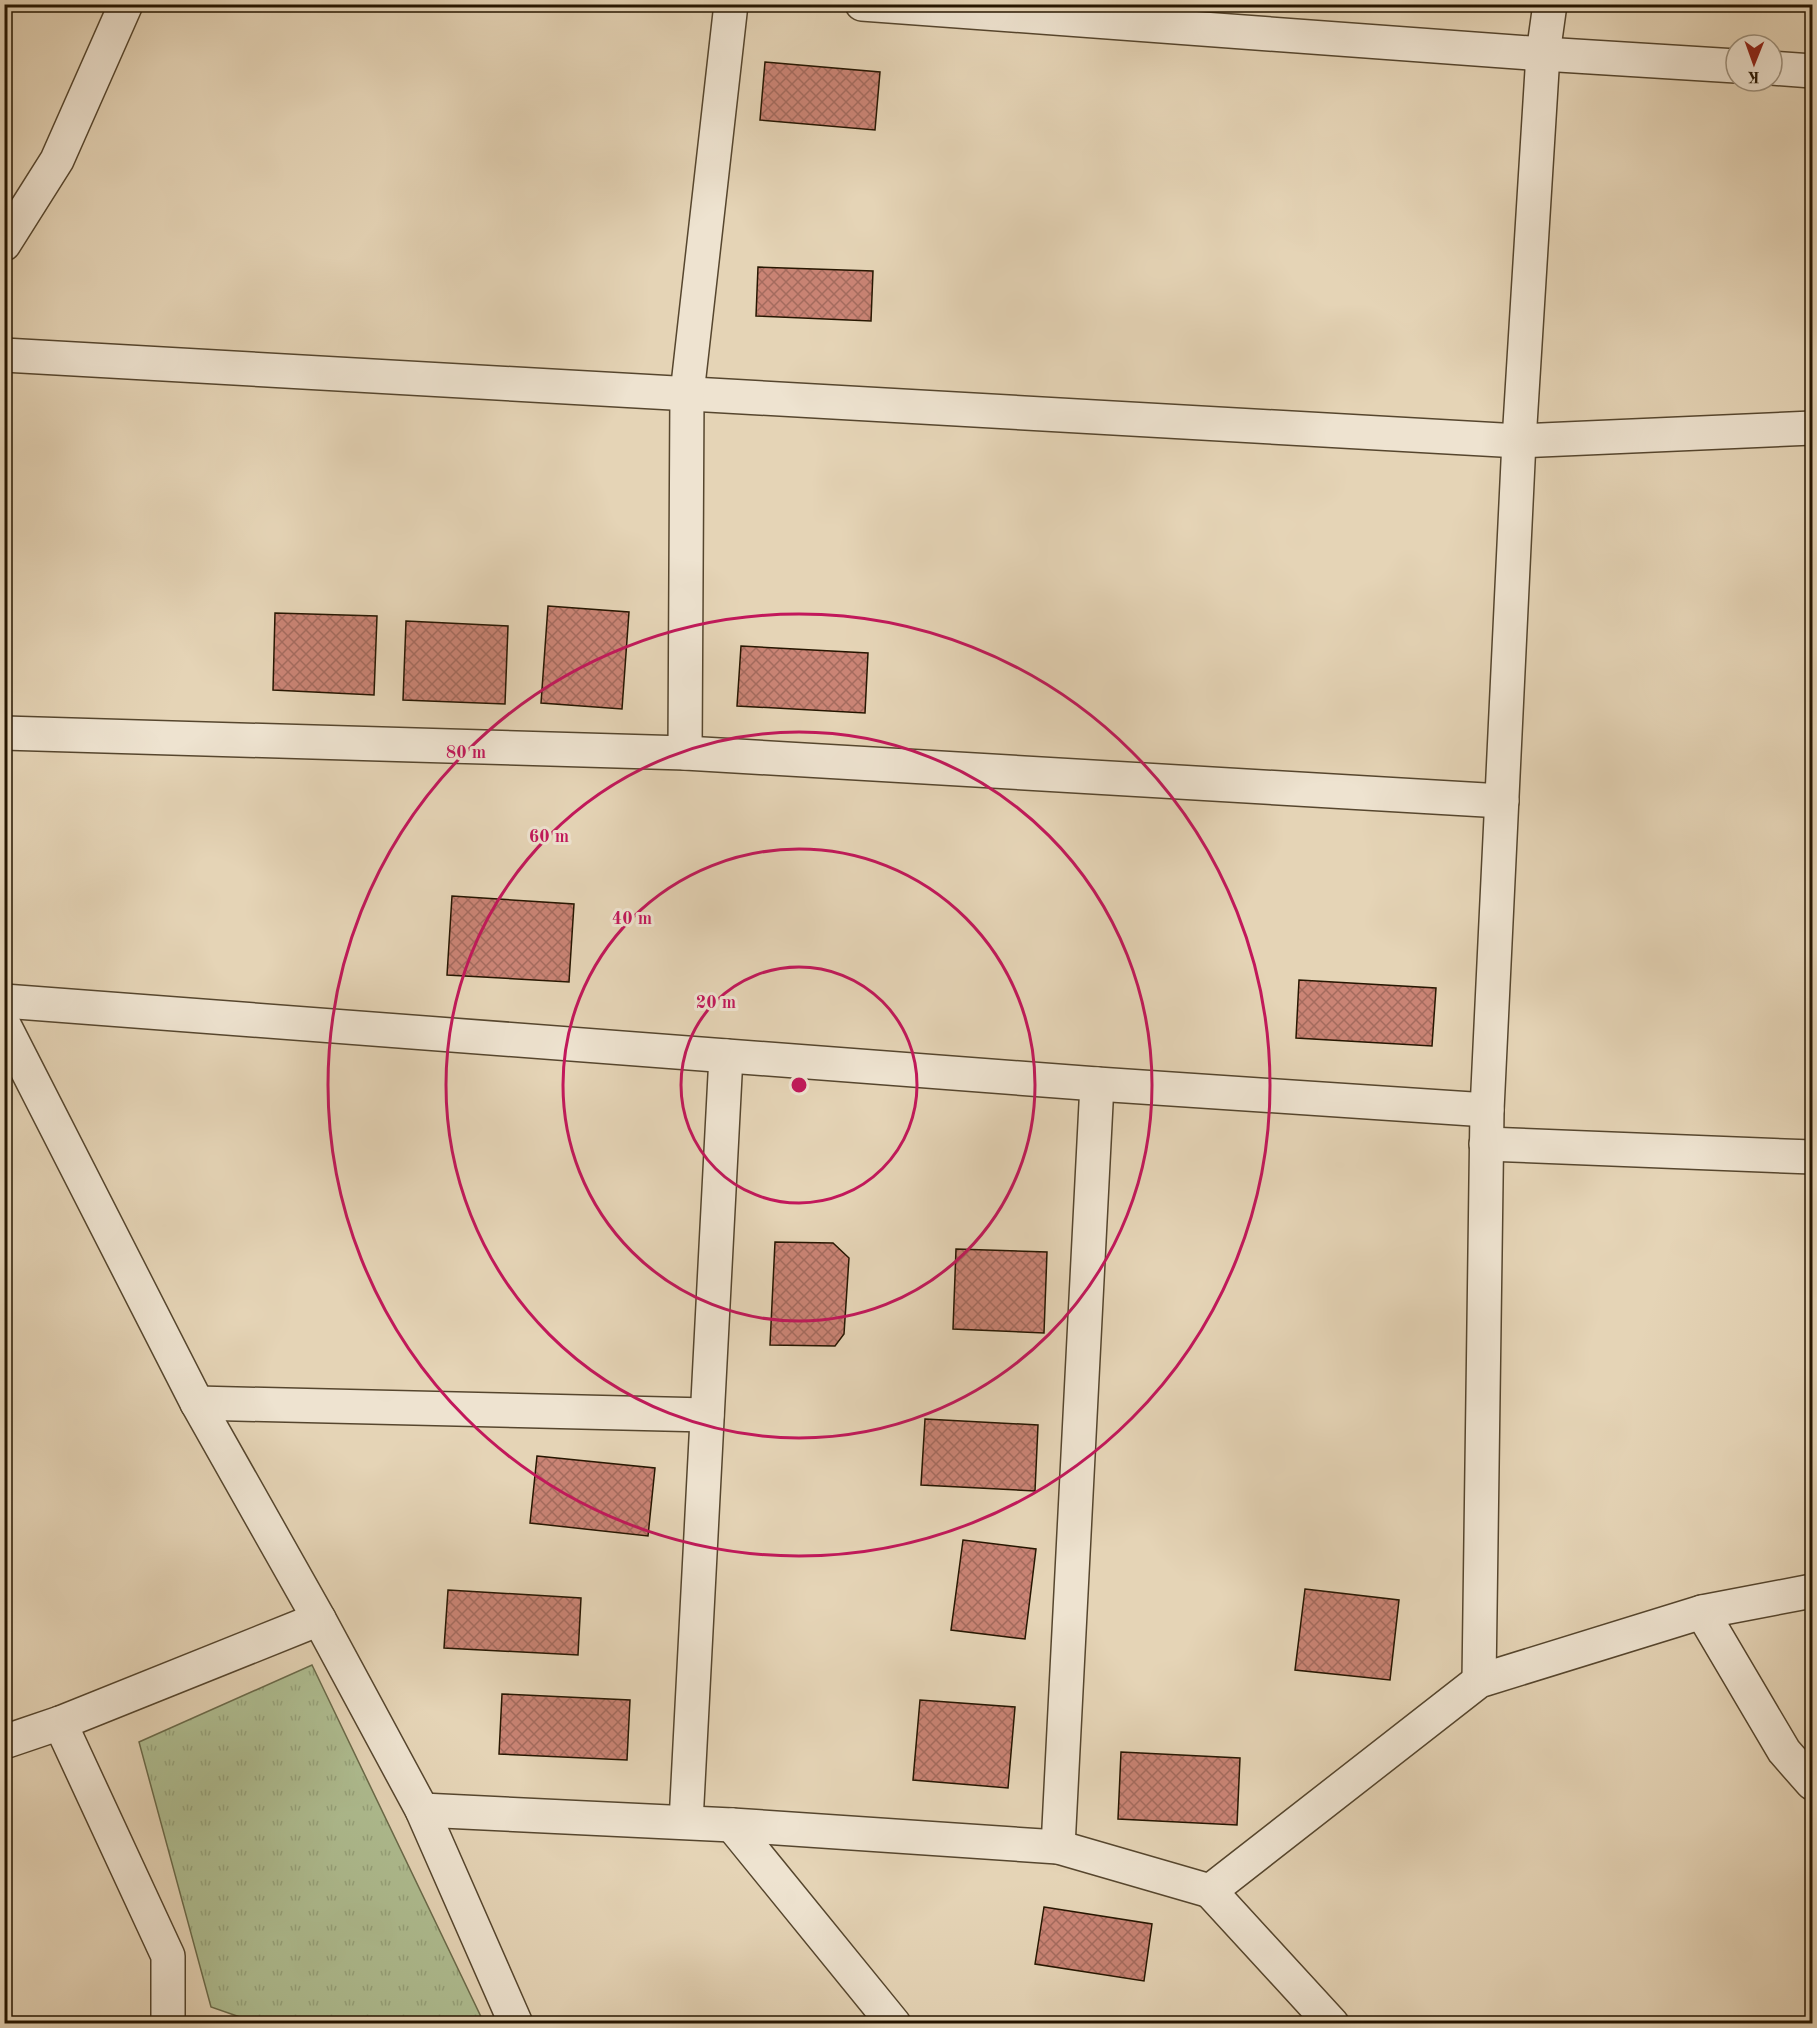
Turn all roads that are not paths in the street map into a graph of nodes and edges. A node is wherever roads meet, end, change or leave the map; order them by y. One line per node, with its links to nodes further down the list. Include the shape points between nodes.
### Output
1 (126, 4): 9 (street, via 57,160)
2 (731, 4): 11 (street)
3 (862, 4): 5 (street)
4 (1550, 4): 5 (street)
5 (1543, 54): 6 (street); 13 (street)
6 (1724, 65)
7 (1784, 69): 8 (street)
8 (1812, 71)
9 (4, 244)
10 (4, 355): 11 (street)
11 (687, 394): 13 (street); 15 (street)
12 (1812, 428): 13 (street)
13 (1519, 441): 16 (street)
14 (4, 733): 15 (street)
15 (685, 753): 16 (street)
16 (1502, 801): 21 (street)
17 (4, 1001): 19 (street)
18 (4, 1025): 24 (street)
19 (726, 1056): 20 (street); 25 (street)
20 (1097, 1084): 21 (street); 36 (street)
21 (1487, 1110): 22 (street)
22 (1486, 1144): 23 (street); 29 (street)
23 (1812, 1157)
24 (197, 1403): 25 (street); 28 (street)
25 (707, 1415): 34 (street)
26 (1812, 1591): 27 (street)
27 (1702, 1612): 29 (street); 32 (street, via 1784,1751)
28 (319, 1619): 30 (street); 33 (street)
29 (1479, 1681): 37 (street)
30 (60, 1723): 31 (street); 38 (street, via 168,1956)
31 (4, 1742)
32 (1812, 1783)
33 (422, 1810): 34 (street); 39 (street)
34 (686, 1822): 35 (street)
35 (732, 1825): 36 (street); 40 (street)
36 (1058, 1847): 37 (street)
37 (1210, 1891): 41 (street)
38 (168, 2024)
39 (516, 2024)
40 (894, 2024)
41 (1332, 2024)

